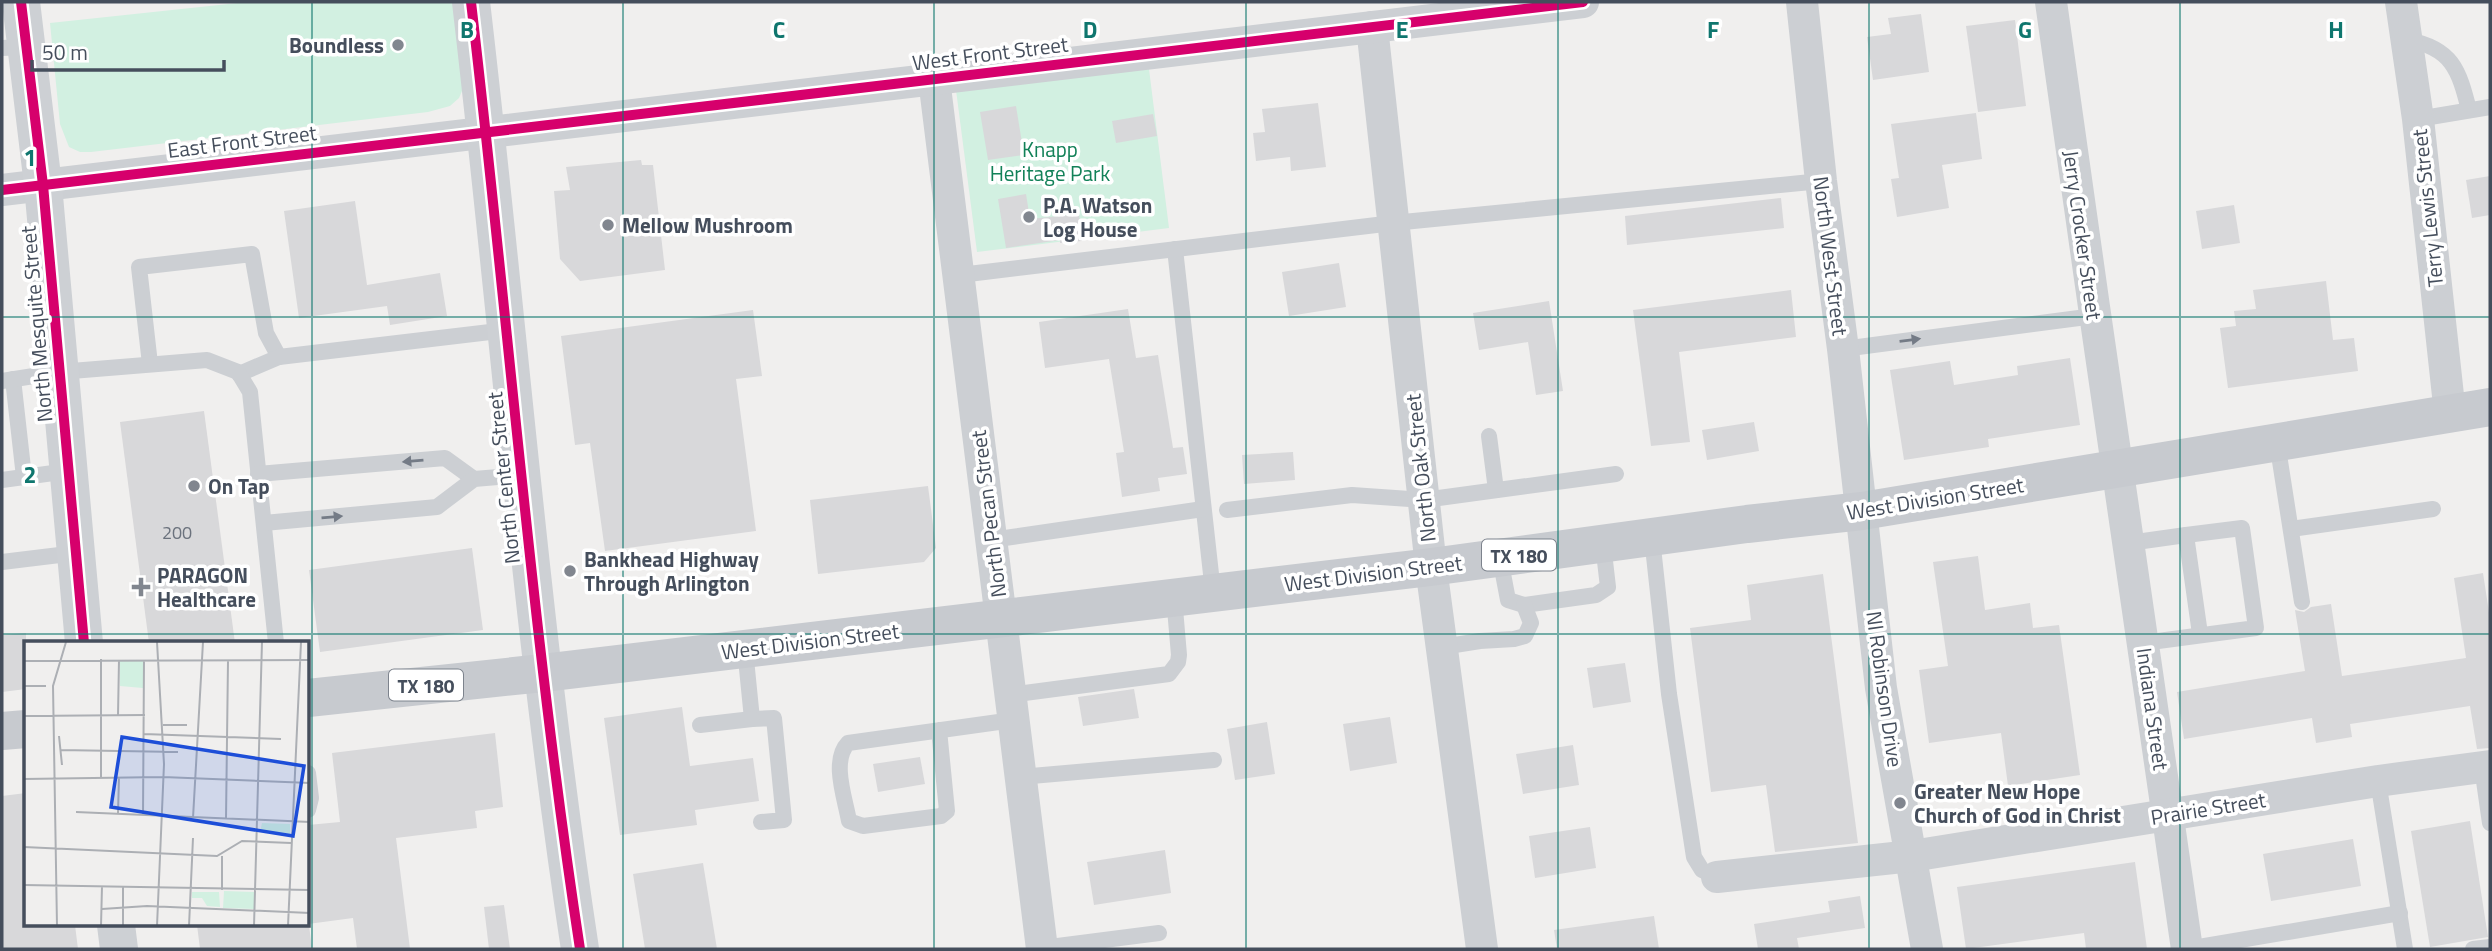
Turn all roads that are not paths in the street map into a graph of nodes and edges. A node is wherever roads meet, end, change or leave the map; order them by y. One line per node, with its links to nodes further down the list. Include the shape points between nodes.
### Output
1 (21, 2): 9 (main road, North Mesquite Street)
2 (471, 2): 14 (main road, North Center Street)
3 (1583, 2): 7 (street, West Front Street)
4 (1802, 2): 15 (street, North West Street)
5 (2051, 2): 21 (street, Jerry Crocker Street)
6 (2401, 2): 8 (street, Terry Lewis Street)
7 (1372, 27): 10 (street, West Front Street); 18 (street, North Oak Street)
8 (2408, 40): 12 (lane, via 2435,47 2452,64); 13 (street, Terry Lewis Street)
9 (14, 47): 16 (main road, North Mesquite Street)
10 (934, 79): 14 (street, West Front Street); 20 (street, North Pecan Street)
11 (2490, 107): 12 (lane)
12 (2469, 110): 13 (lane)
13 (2418, 119): 31 (street, Terry Lewis Street)
14 (486, 131): 16 (street, East Front Street); 22 (main road, North Center Street)
15 (1821, 181): 18 (lane); 23 (street, North West Street)
16 (43, 185): 17 (street, East Front Street); 26 (main road, North Mesquite Street)
17 (2, 190)
18 (1393, 223): 19 (lane); 43 (street, North Oak Street)
19 (1175, 249): 20 (lane); 44 (lane)
20 (960, 275): 52 (street, North Pecan Street)
21 (2094, 316): 23 (lane, one-way to 21); 34 (street, Jerry Crocker Street)
22 (507, 330): 24 (lane); 38 (main road, North Center Street)
23 (1843, 349): 47 (street, North West Street)
24 (279, 357): 25 (lane, via 266,333 252,254 139,267); 27 (lane)
25 (150, 364): 26 (lane); 27 (lane, via 208,360)
26 (60, 372): 28 (lane); 35 (main road, North Mesquite Street)
27 (239, 374): 36 (lane, via 250,392)
28 (8, 380): 30 (lane)
29 (2490, 407): 31 (main road, West Division Street / TX 180)
30 (9, 411): 39 (lane)
31 (2450, 414): 33 (main road, West Division Street / TX 180)
32 (1489, 436): 42 (lane)
33 (2277, 442): 34 (main road, West Division Street / TX 180); 49 (lane)
34 (2118, 468): 47 (main road, West Division Street / TX 180); 53 (street, Indiana Street)
35 (68, 471): 39 (lane); 55 (main road, North Mesquite Street)
36 (258, 474): 40 (lane, one-way to 36, via 445,458); 48 (lane)
37 (1616, 474): 42 (lane)
38 (522, 475): 40 (lane); 70 (main road, North Center Street)
39 (24, 477): 41 (lane)
40 (474, 479): 48 (lane, one-way to 40, via 437,507)
41 (2, 480)
42 (1496, 491): 43 (lane)
43 (1424, 500): 46 (lane, via 1352,495); 58 (street, North Oak Street)
44 (1203, 509): 52 (lane); 59 (lane)
45 (2433, 509): 49 (lane)
46 (1227, 510)
47 (1861, 511): 51 (main road, West Division Street / TX 180); 85 (street, Nl Robinson Drive, via 1881,688)
48 (264, 523): 66 (lane)
49 (2291, 529): 61 (lane)
50 (2186, 535): 53 (lane); 64 (lane); 64 (lane, via 2242,528 2256,628)
51 (1652, 538): 54 (main road, West Division Street / TX 180); 86 (lane, via 1669,694 1694,857 1702,870)
52 (991, 540): 63 (street, North Pecan Street)
53 (2129, 543): 67 (street, Indiana Street)
54 (1603, 544): 56 (main road, West Division Street / TX 180); 62 (lane, via 1608,587 1596,595)
55 (76, 553): 57 (lane); 65 (main road, North Mesquite Street)
56 (1499, 558): 58 (main road, West Division Street / TX 180); 62 (lane, via 1508,600)
57 (2, 562)
58 (1431, 567): 59 (main road, West Division Street / TX 180); 68 (street, North Oak Street)
59 (1213, 593): 60 (main road, West Division Street / TX 180)
60 (1174, 597): 63 (main road, West Division Street / TX 180); 72 (lane, via 1179,655 1168,674)
61 (2302, 602)
62 (1524, 605): 68 (lane, via 1531,624 1525,636)
63 (1000, 618): 69 (main road, West Division Street / TX 180); 72 (street, North Pecan Street)
64 (2200, 634): 67 (lane)
65 (83, 641)
66 (276, 641)
67 (2143, 643): 82 (street, Indiana Street)
68 (1442, 647): 94 (street, North Oak Street)
69 (744, 648): 70 (main road, West Division Street / TX 180); 73 (lane)
70 (543, 673): 71 (main road, TX 180); 92 (main road, North Center Street)
71 (310, 698)
72 (1011, 708): 76 (lane); 80 (street, North Pecan Street)
73 (752, 719): 74 (lane); 83 (lane, via 774,718 784,820)
74 (700, 725)
75 (24, 729): 77 (main road)
76 (939, 730): 76 (lane, via 848,743 841,750 839,768 849,821 863,826 941,816 947,811)
77 (2, 731)
78 (1214, 760): 80 (lane)
79 (2486, 767): 81 (street, Prairie Street); 84 (lane)
80 (1020, 777): 93 (street, North Pecan Street)
81 (2378, 781): 82 (street, Prairie Street); 87 (lane)
82 (2168, 815): 85 (street, Prairie Street); 96 (street, Indiana Street)
83 (761, 822)
84 (2490, 823)
85 (1912, 856): 86 (street, Prairie Street); 95 (street, Nl Robinson Drive)
86 (1717, 877)
87 (2400, 914): 96 (lane); 97 (lane)
88 (116, 926): 91 (main road)
89 (1159, 933): 93 (lane)
90 (2490, 947): 98 (lane)
91 (119, 949)
92 (580, 949)
93 (1042, 949)
94 (1482, 949)
95 (1927, 949)
96 (2187, 949)
97 (2405, 949)
98 (2473, 949)

